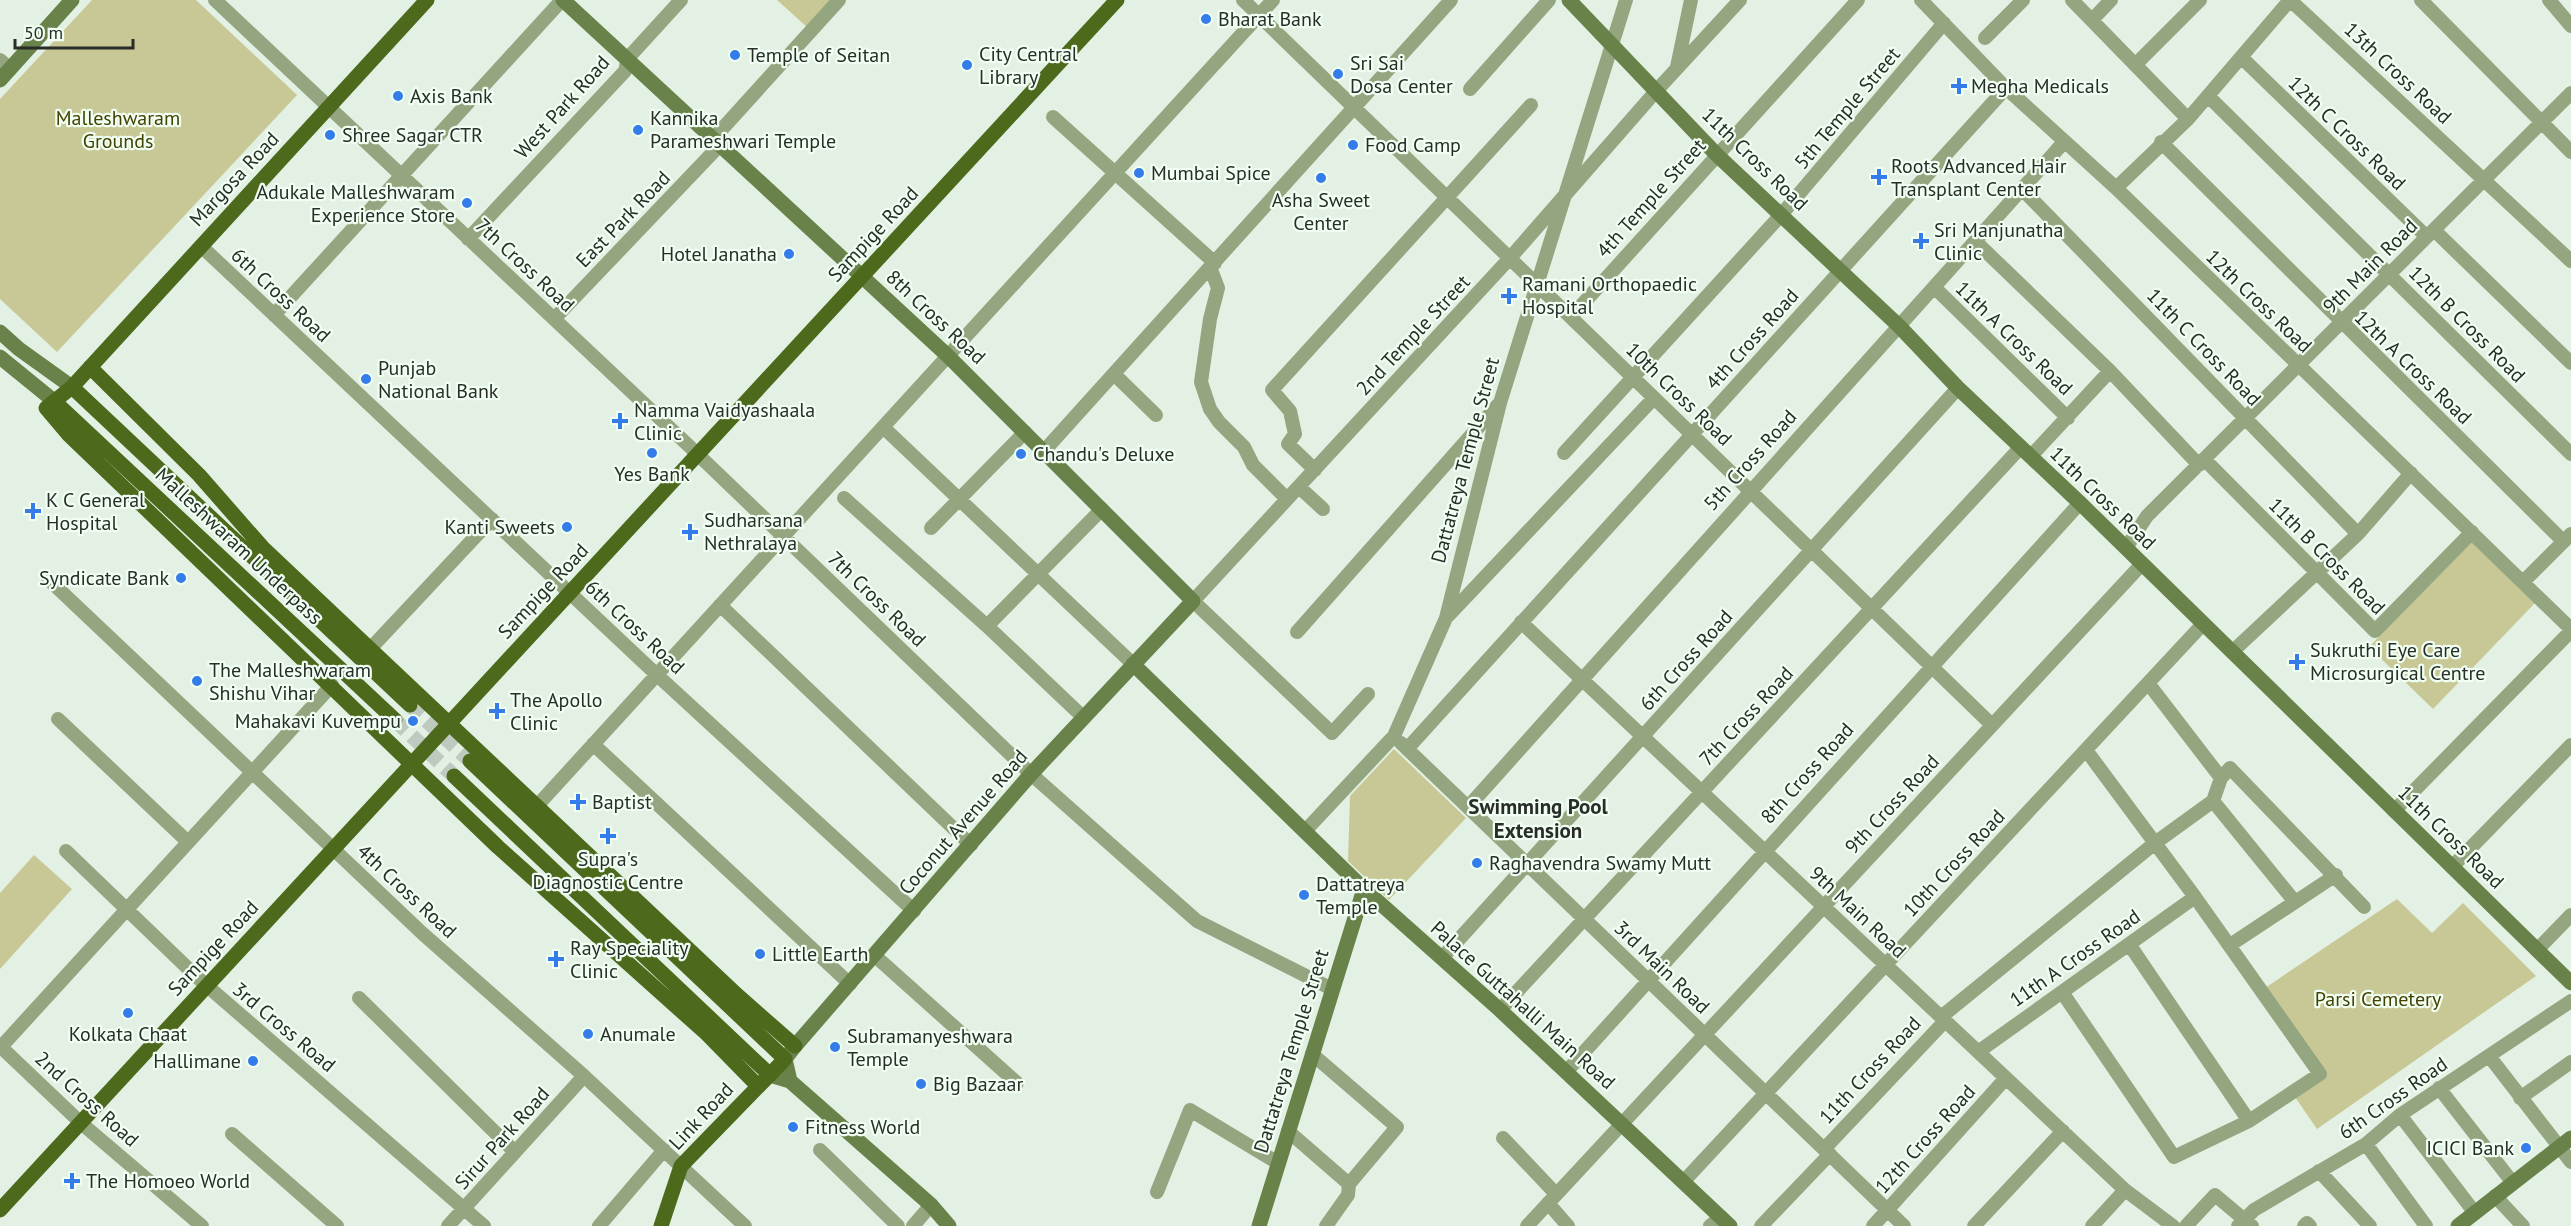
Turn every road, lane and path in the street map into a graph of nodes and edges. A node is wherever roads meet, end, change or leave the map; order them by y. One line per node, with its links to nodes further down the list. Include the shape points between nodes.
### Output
1 (72, 0): 36 (street)
2 (215, 0): 43 (street, 7th Cross Road)
3 (427, 0): 43 (main road, Margosa Road)
4 (562, 0): 33 (street, 8th Cross Road); 54 (street)
5 (681, 0): 33 (street, West Park Road)
6 (839, 0): 48 (street, East Park Road)
7 (1117, 0): 70 (main road, Sampige Road)
8 (1243, 0): 26 (street, 10th Cross Road)
9 (1273, 0): 26 (street)
10 (1451, 0): 44 (street)
11 (1549, 0): 38 (street)
12 (1559, 0): 31 (street, 11th Cross Road, via 1599,40)
13 (1569, 0): 31 (street, 11th Cross Road)
14 (1626, 0): 31 (street, Dattatreya Temple Street)
15 (1692, 0): 35 (street)
16 (1740, 0): 35 (street, 2nd Temple Street)
17 (1858, 0): 52 (street, 4th Temple Street)
18 (1921, 0): 28 (street, 12th Cross Road)
19 (2023, 0): 30 (street)
20 (2072, 0): 27 (street)
21 (2111, 0): 27 (street)
22 (2200, 0): 34 (street)
23 (2290, 0): 32 (street, 13th Cross Road); 55 (street, 13th Cross Road)
24 (2421, 0): 47 (street)
25 (2557, 3): 29 (street)
26 (1259, 15): 44 (street, 10th Cross Road); 53 (street)
27 (2093, 20): 34 (street)
28 (1944, 23): 37 (street, 12th Cross Road); 60 (street, 5th Temple Street)
29 (2571, 26)
30 (1985, 38)
31 (1610, 44): 39 (street, 11th Cross Road); 58 (street, Dattatreya Temple Street)
32 (2241, 57): 41 (street, 13th Cross Road); 61 (street, 12th C Cross Road)
33 (628, 58): 48 (street, 8th Cross Road); 62 (street, West Park Road, via 625,71)
34 (2135, 65): 46 (street)
35 (1677, 69): 39 (street, 2nd Temple Street)
36 (3, 70)
37 (2006, 88): 49 (street, 12th Cross Road); 68 (street, 4th Cross Road)
38 (1470, 89)
39 (1657, 90): 52 (street, 11th Cross Road); 58 (street, 2nd Temple Street)
40 (2571, 93): 47 (street, 9th Main Road)
41 (2208, 96): 46 (street, 13th Cross Road); 69 (street, 12th B Cross Road)
42 (1532, 105): 59 (street)
43 (328, 107): 54 (street, 7th Cross Road); 64 (main road, Margosa Road)
44 (1354, 107): 59 (street, 10th Cross Road); 67 (street)
45 (1053, 117): 53 (street)
46 (2188, 119): 50 (street, 13th Cross Road)
47 (2542, 122): 51 (street); 55 (street, 9th Main Road)
48 (716, 142): 70 (street, 8th Cross Road); 75 (street, East Park Road)
49 (2064, 142): 56 (street, 12th Cross Road); 57 (street, 5th Cross Road)
50 (2162, 142): 56 (street, 13th Cross Road); 76 (street, 12th A Cross Road)
51 (2571, 152)
52 (1717, 155): 60 (street, 11th Cross Road); 74 (street, 4th Temple Street)
53 (1115, 173): 67 (street); 79 (street)
54 (401, 176): 62 (street, 7th Cross Road); 73 (street)
55 (2485, 179): 61 (street, 9th Main Road); 66 (street, 13th Cross Road)
56 (2116, 188): 82 (street, 12th Cross Road)
57 (2022, 189): 63 (street, 5th Cross Road); 94 (street, 11th C Cross Road)
58 (1568, 191): 65 (street, 2nd Temple Street); 71 (street, Dattatreya Temple Street)
59 (1446, 196): 65 (street, 10th Cross Road); 104 (street, via 1272,390 1290,411 1294,434 1288,444)
60 (1781, 215): 68 (street, 11th Cross Road); 86 (street, 5th Temple Street)
61 (2430, 234): 69 (street, 9th Main Road); 81 (street)
62 (468, 239): 75 (street, 7th Cross Road)
63 (1975, 241): 72 (street, 5th Cross Road); 84 (street, 11th B Cross Road)
64 (201, 246): 73 (street, 6th Cross Road); 83 (main road, Margosa Road)
65 (1510, 258): 71 (street, 10th Cross Road); 104 (street, 2nd Temple Street)
66 (2571, 261)
67 (1213, 265): 85 (street); 110 (street, via 1218,288 1201,382 1219,422 1244,447 1252,465)
68 (1840, 270): 77 (street, 11th Cross Road); 97 (street, 4th Cross Road)
69 (2389, 274): 76 (street, 9th Main Road); 102 (street, 12th B Cross Road)
70 (862, 276): 79 (street, 8th Cross Road); 101 (main road, Sampige Road)
71 (1537, 284): 74 (street, 10th Cross Road); 90 (street, Dattatreya Temple Street)
72 (1934, 287): 77 (street, 5th Cross Road); 93 (street, 11th A Cross Road)
73 (274, 315): 114 (street, 6th Cross Road)
74 (1571, 317): 86 (street, 10th Cross Road)
75 (554, 319): 101 (street, 7th Cross Road)
76 (2341, 323): 82 (street, 9th Main Road); 119 (street, 12th A Cross Road)
77 (1899, 326): 88 (street, 11th Cross Road); 107 (street, 5th Cross Road)
78 (0, 332): 87 (street)
79 (948, 356): 95 (street); 96 (street, 8th Cross Road)
80 (0, 357): 91 (street)
81 (2571, 363)
82 (2298, 366): 94 (street, 9th Main Road); 105 (street, 12th Cross Road)
83 (90, 367): 87 (main road, Margosa Road); 137 (main road, via 199,475 263,548)
84 (2110, 371): 93 (street, 7th Cross Road); 103 (street, 11th B Cross Road)
85 (1115, 375): 92 (street); 98 (street)
86 (1633, 377): 89 (street, 10th Cross Road); 100 (street, 5th Temple Street)
87 (72, 387): 91 (main road, Margosa Road); 146 (main road, Malleshwaram Underpass)
88 (1958, 388): 99 (street, 11th Cross Road); 121 (street, 6th Cross Road)
89 (1654, 398): 97 (street, 10th Cross Road); 131 (street)
90 (1500, 403): 131 (street, Dattatreya Temple Street); 136 (street)
91 (50, 404): 144 (main road, via 68,434); 149 (main road, Malleshwaram Underpass)
92 (1156, 415)
93 (2068, 418): 99 (street, 7th Cross Road)
94 (2246, 418): 103 (street, 9th Main Road); 117 (street, 11th C Cross Road)
95 (883, 427): 109 (street); 118 (street)
96 (1025, 432): 98 (street, 8th Cross Road); 109 (street)
97 (1692, 434): 107 (street, 10th Cross Road); 132 (street, 4th Cross Road)
98 (1044, 451): 112 (street, 8th Cross Road)
99 (2025, 452): 111 (street, 11th Cross Road); 130 (street, 7th Cross Road)
100 (1564, 453)
101 (698, 454): 118 (street, 7th Cross Road); 127 (main road, Sampige Road)
102 (2571, 454)
103 (2202, 462): 120 (street, 9th Main Road, via 2147,516); 124 (street, 11th B Cross Road)
104 (1315, 470): 106 (street, 2nd Temple Street)
105 (2411, 473): 116 (street, 12th Cross Road); 117 (street)
106 (1299, 487): 110 (street, 2nd Temple Street); 113 (street)
107 (1751, 491): 121 (street, 10th Cross Road); 142 (street, 5th Cross Road)
108 (844, 498): 134 (street)
109 (959, 499): 115 (street); 123 (street)
110 (1287, 499): 128 (street, 2nd Temple Street)
111 (2080, 502): 120 (street, 11th Cross Road); 140 (street, 8th Cross Road)
112 (1102, 509): 123 (street); 128 (street, 8th Cross Road)
113 (1323, 509)
114 (492, 519): 127 (street, 6th Cross Road); 137 (street)
115 (931, 528)
116 (2472, 532): 124 (street, 11th B Cross Road, via 2374,631); 126 (street, 12th Cross Road)
117 (2358, 534): 124 (street)
118 (783, 536): 129 (street); 161 (street, 7th Cross Road)
119 (2567, 537): 126 (street)
120 (2126, 548): 122 (street, 11th Cross Road)
121 (1812, 550): 130 (street, 10th Cross Road); 153 (street, 6th Cross Road)
122 (2142, 564): 133 (street, 11th Cross Road); 151 (street, 9th Cross Road)
123 (1038, 574): 134 (street); 139 (street)
124 (2316, 574): 138 (street)
125 (48, 579): 160 (street, 4th Cross Road)
126 (2523, 582): 135 (street, 12th Cross Road)
127 (570, 592): 141 (street, 6th Cross Road); 150 (main road, Sampige Road)
128 (1193, 601): 139 (street, Coconut Avenue Road); 145 (street, via 1332,732)
129 (720, 605): 141 (street); 172 (street)
130 (1872, 608): 140 (street, 10th Cross Road); 164 (street, 7th Cross Road)
131 (1446, 618): 152 (street, Dattatreya Temple Street)
132 (1521, 622): 142 (street, 9th Main Road); 156 (street, 4th Cross Road)
133 (2203, 624): 138 (street, 11th Cross Road); 143 (street, 10th Cross Road)
134 (987, 626): 147 (street)
135 (2571, 630): 168 (street)
136 (1297, 632)
137 (370, 649): 150 (main road)
138 (2232, 652): 168 (street, 11th Cross Road)
139 (1133, 664): 147 (street, Coconut Avenue Road); 169 (street, Palace Guttahalli Main Road)
140 (1932, 666): 151 (street, 10th Cross Road); 175 (street, 8th Cross Road)
141 (657, 675): 154 (street); 185 (street, 6th Cross Road)
142 (1582, 679): 153 (street, 9th Main Road); 167 (street, 5th Cross Road)
143 (2148, 683): 157 (street, 10th Cross Road); 163 (street)
144 (332, 685): 159 (main road); 160 (street)
145 (1368, 694)
146 (410, 705)
147 (1083, 717): 161 (street, Coconut Avenue Road)
148 (58, 718): 170 (street)
149 (395, 720)
150 (449, 724): 159 (main road, Sampige Road); 166 (main road)
151 (1992, 725): 182 (street, 9th Cross Road)
152 (1394, 736): 156 (street, 3rd Main Road); 169 (street, Dattatreya Temple Street)
153 (1643, 737): 164 (street, 9th Main Road); 176 (street, 6th Cross Road)
154 (593, 744): 166 (street); 196 (street)
155 (2571, 745): 177 (street)
156 (1407, 749): 167 (street, 3rd Main Road)
157 (2086, 750): 171 (street); 193 (street, 10th Cross Road)
158 (470, 761): 210 (main road)
159 (411, 764): 173 (main road, Sampige Road); 218 (main road, via 707,1034)
160 (254, 771): 170 (street); 173 (street, 4th Cross Road)
161 (1031, 774): 172 (street, Coconut Avenue Road); 198 (street, 7th Cross Road, via 1197,921)
162 (454, 776): 213 (main road)
163 (2221, 778): 165 (street); 178 (street, via 2230,768)
164 (1702, 792): 175 (street, 9th Main Road); 187 (street, 7th Cross Road)
165 (2213, 801): 171 (street, 11th Cross Road); 181 (street)
166 (536, 807): 205 (main road)
167 (1468, 807): 176 (street, 3rd Main Road)
168 (2394, 811): 177 (street, 11th Cross Road)
169 (1306, 830): 179 (street, Palace Guttahalli Main Road)
170 (188, 842): 184 (street)
171 (2155, 843): 180 (street); 203 (street, 11th Cross Road)
172 (971, 845): 185 (street, Coconut Avenue Road)
173 (333, 849): 197 (main road, Sampige Road); 214 (street, 4th Cross Road)
174 (66, 851): 184 (street, 3rd Cross Road)
175 (1765, 851): 182 (street, 9th Main Road); 194 (street, 8th Cross Road)
176 (1527, 864): 187 (street, 3rd Main Road); 192 (street, 6th Cross Road)
177 (2452, 867): 190 (street, 11th Cross Road)
178 (2336, 875): 181 (street); 183 (street)
179 (1364, 889): 192 (street, Palace Guttahalli Main Road); 198 (street, Dattatreya Temple Street)
180 (2195, 897): 188 (street, 11th A Cross Road); 189 (street)
181 (2295, 902): 189 (street)
182 (1823, 906): 193 (street, 9th Main Road); 204 (street, 9th Cross Road)
183 (2364, 907)
184 (125, 910): 197 (street, 3rd Cross Road); 206 (street)
185 (914, 911): 191 (street, Coconut Avenue Road)
186 (2571, 915): 190 (street)
187 (1584, 919): 194 (street, 3rd Main Road); 202 (street, 7th Cross Road)
188 (2129, 944): 199 (street, 11th A Cross Road); 223 (street)
189 (2230, 945): 223 (street, via 2320,1074)
190 (2537, 950): 195 (street, 11th Cross Road)
191 (874, 955): 196 (street, Coconut Avenue Road); 217 (street)
192 (1442, 958): 202 (street, Palace Guttahalli Main Road)
193 (1886, 965): 203 (street, 9th Main Road); 220 (street, 10th Cross Road)
194 (1648, 980): 204 (street, 3rd Main Road); 212 (street, 8th Cross Road)
195 (2571, 983)
196 (850, 984): 205 (street, Coconut Avenue Road)
197 (207, 986): 224 (main road, Sampige Road); 249 (street, 3rd Cross Road)
198 (1332, 989): 208 (street, Dattatreya Temple Street)
199 (2062, 992): 207 (street, 11th A Cross Road); 223 (street, via 2174,1157)
200 (359, 998): 236 (street)
201 (2571, 1001): 209 (street, 6th Cross Road)
202 (1500, 1010): 212 (street, Palace Guttahalli Main Road)
203 (1943, 1019): 207 (street, 9th Main Road); 235 (street, 11th Cross Road)
204 (1705, 1034): 220 (street, 3rd Main Road); 225 (street, 9th Cross Road)
205 (795, 1046): 210 (street, Coconut Avenue Road)
206 (0, 1048): 224 (street, 2nd Cross Road)
207 (1978, 1052): 215 (street, 9th Main Road)
208 (1312, 1054): 226 (street, Dattatreya Temple Street); 243 (street, via 1396,1127)
209 (2489, 1056): 219 (street, 6th Cross Road); 221 (street)
210 (785, 1059): 213 (main road, Coconut Avenue Road); 216 (street)
211 (2571, 1062): 221 (street)
212 (1566, 1072): 225 (street, Palace Guttahalli Main Road)
213 (770, 1075): 216 (street); 218 (main road, Link Road)
214 (584, 1076): 233 (street, 4th Cross Road); 236 (street, Sirur Park Road)
215 (2006, 1078): 227 (street, 9th Main Road); 251 (street, 12th Cross Road)
216 (790, 1081): 248 (street)
217 (1017, 1083)
218 (758, 1086): 239 (main road, Link Road)
219 (2439, 1088): 222 (street, 6th Cross Road); 242 (street)
220 (1766, 1093): 235 (street, 3rd Main Road); 241 (street, 10th Cross Road)
221 (2520, 1098): 232 (street)
222 (2400, 1115): 231 (street, 6th Cross Road); 252 (street)
223 (2249, 1121)
224 (81, 1123): 250 (main road, Sampige Road); 256 (street, 2nd Cross Road)
225 (1621, 1123): 241 (street, Palace Guttahalli Main Road); 247 (street)
226 (1288, 1131): 238 (street, Dattatreya Temple Street); 243 (street)
227 (2063, 1131): 244 (street, 9th Main Road); 254 (street)
228 (232, 1134): 257 (street)
229 (1503, 1138): 247 (street)
230 (2571, 1138): 232 (street)
231 (2366, 1144): 240 (street, 6th Cross Road); 279 (street)
232 (2558, 1149): 237 (street); 242 (street)
233 (664, 1150): 239 (street, 4th Cross Road); 260 (street)
234 (820, 1150): 263 (street)
235 (1827, 1151): 251 (street, 3rd Main Road); 270 (street, 11th Cross Road)
236 (515, 1152): 249 (street, Sirur Park Road)
237 (2571, 1162)
238 (1278, 1163): 245 (street, via 1190,1110); 266 (street, Dattatreya Temple Street)
239 (681, 1166): 261 (main road, Link Road); 262 (street, 4th Cross Road)
240 (2319, 1171): 255 (street, 6th Cross Road, via 2254,1210); 278 (street)
241 (1684, 1181): 253 (street, Palace Guttahalli Main Road)
242 (2513, 1183): 246 (street)
243 (1349, 1184): 267 (street, via 1348,1195)
244 (2125, 1190): 273 (street); 274 (street, 9th Main Road)
245 (1157, 1192)
246 (2495, 1196): 252 (street); 281 (street)
247 (1552, 1198): 268 (street); 269 (street)
248 (931, 1205): 264 (street); 265 (street)
249 (464, 1209): 258 (street, Sirur Park Road); 259 (street, 3rd Cross Road)
250 (0, 1210)
251 (1887, 1211): 271 (street, 12th Cross Road); 272 (street, 3rd Main Road)
252 (2475, 1213): 280 (street)
253 (1720, 1223)
254 (1981, 1224)
255 (2245, 1224): 275 (street, via 2215,1195)
256 (202, 1226)
257 (337, 1226)
258 (448, 1226)
259 (484, 1226)
260 (599, 1226)
261 (661, 1226)
262 (745, 1226)
263 (898, 1226)
264 (913, 1226)
265 (949, 1226)
266 (1259, 1226)
267 (1326, 1226)
268 (1527, 1226)
269 (1568, 1226)
270 (1761, 1226)
271 (1873, 1226)
272 (1904, 1226)
273 (2092, 1226)
274 (2173, 1226)
275 (2186, 1226)
276 (2304, 1226): 277 (street)
277 (2310, 1226)
278 (2370, 1226)
279 (2426, 1226)
280 (2458, 1226)
281 (2523, 1226)

